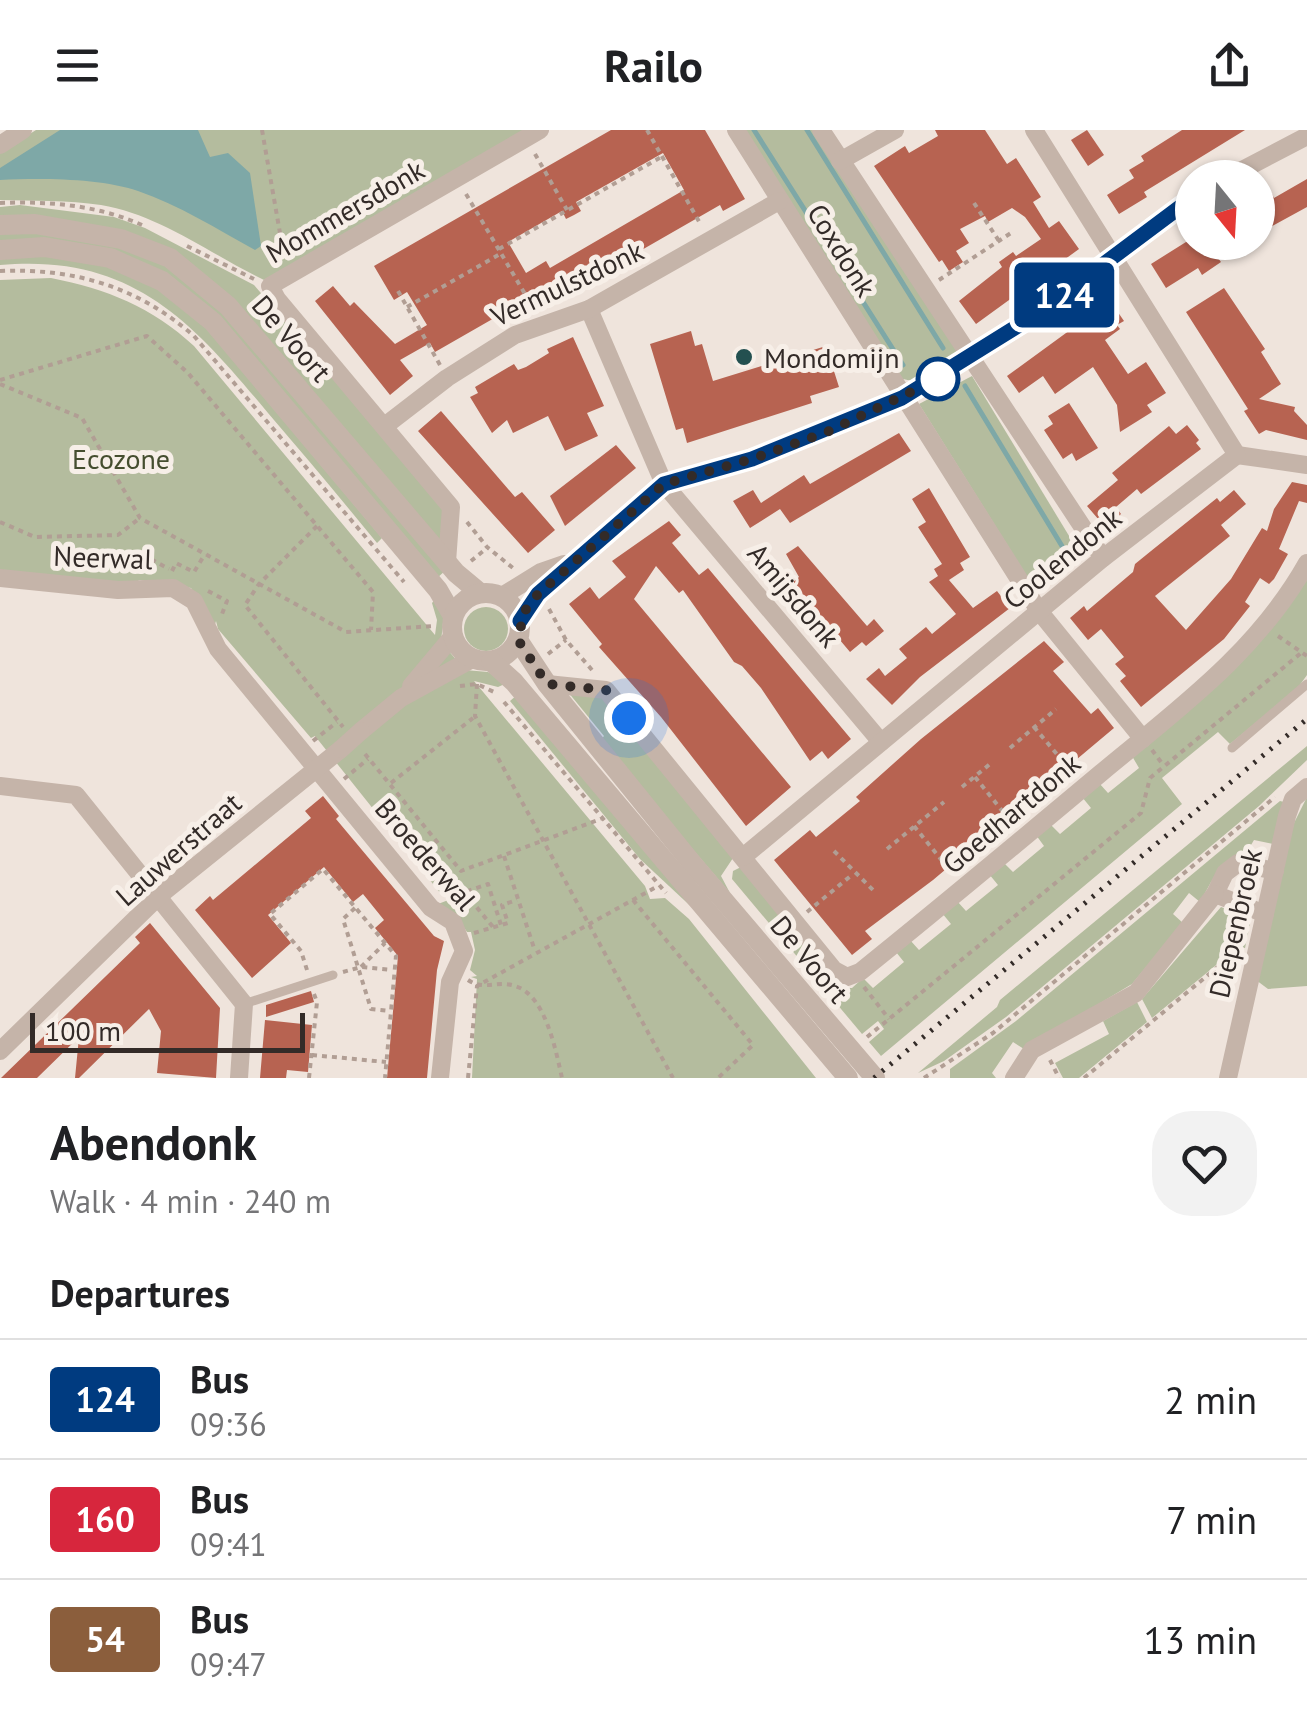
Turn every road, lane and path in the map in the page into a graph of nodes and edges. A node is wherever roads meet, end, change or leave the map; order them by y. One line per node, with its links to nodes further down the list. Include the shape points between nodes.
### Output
1 (23, 130): 10 (street)
2 (262, 130): 27 (path)
3 (647, 130): 11 (path)
4 (736, 130): 15 (street, Coxdonk)
5 (821, 130): 13 (street)
6 (895, 130): 13 (street)
7 (1034, 130): 25 (street)
8 (533, 134): 14 (street, Mommersdonk); 17 (path)
9 (1307, 136): 12 (street)
10 (0, 145)
11 (662, 156): 17 (path); 22 (path)
12 (1261, 160)
13 (840, 161): 28 (street)
14 (457, 178): 24 (path); 27 (street, Mommersdonk)
15 (780, 200): 22 (street, Vermulstdonk); 36 (street, Coxdonk)
16 (974, 202): 21 (path)
17 (567, 210): 24 (path)
18 (1175, 210): 25 (street)
19 (0, 226): 48 (street, De Voort, via 35,224 120,238 170,258 228,306)
20 (1014, 232): 21 (path)
21 (999, 241): 28 (path)
22 (711, 242): 31 (street, Vermulstdonk)
23 (0, 250): 60 (street, De Voort, via 44,248 110,258 162,281 213,322 438,590)
24 (500, 251): 30 (path); 32 (path)
25 (1113, 254): 33 (street); 38 (street)
26 (0, 271): 54 (path, via 38,269 96,279 176,320)
27 (287, 276): 37 (street, Mommersdonk, via 270,286 277,299)
28 (926, 288): 33 (street)
29 (398, 291): 30 (path)
30 (407, 307): 34 (path)
31 (590, 309): 32 (street, Vermulstdonk); 40 (street, Amijsdonk)
32 (543, 323): 34 (street, Vermulstdonk)
33 (974, 358): 36 (street); 46 (street)
34 (447, 378): 37 (street, Vermulstdonk)
35 (0, 382): 42 (path, via 82,418); 44 (path, via 147,336 188,374)
36 (902, 398): 40 (street, via 752,459); 57 (street, Coxdonk)
37 (386, 425): 41 (street, Mommersdonk)
38 (1238, 454): 39 (street); 46 (street, Coolendonk)
39 (1307, 465)
40 (664, 484): 47 (street); 79 (street, Amijsdonk)
41 (451, 507): 48 (street); 50 (path)
42 (140, 518): 43 (path, via 118,534 35,537); 45 (path)
43 (0, 522)
44 (317, 526): 53 (path); 62 (path, via 373,592)
45 (205, 554): 51 (path, via 194,572 176,563); 53 (path)
46 (1103, 558): 57 (street, Coolendonk)
47 (574, 561): 55 (street); 63 (street, via 538,594)
48 (448, 562): 55 (street, De Voort, via 469,587)
49 (1307, 563): 61 (street, Goedhartdonk)
50 (515, 569)
51 (172, 571)
52 (0, 578): 80 (street, Neerwal, via 186,593 212,642)
53 (259, 584): 62 (path, via 346,632); 75 (path, via 245,605)
54 (410, 589)
55 (491, 594): 60 (street, via 464,601); 63 (street, De Voort, via 514,606)
56 (550, 610): 70 (path)
57 (1040, 611): 77 (street, Coxdonk); 79 (street, Coolendonk)
58 (430, 615): 59 (path)
59 (433, 626): 62 (path); 64 (path)
60 (453, 626): 66 (street, De Voort, via 464,653); 72 (street, Lauwerstraat)
61 (1265, 626): 65 (path); 77 (street, Goedhartdonk, via 1228,668)
62 (371, 630)
63 (519, 631): 66 (street, via 507,654); 68 (street, De Voort)
64 (429, 637)
65 (1304, 655): 129 (path, via 1150,778 1141,813)
66 (482, 660): 72 (street, Lauwerstraat); 142 (street, De Voort, via 514,682)
67 (477, 684): 74 (path)
68 (547, 684): 70 (street); 143 (street, De Voort)
69 (1307, 684): 82 (lane)
70 (606, 690): 102 (street)
71 (497, 695): 95 (path)
72 (401, 698): 78 (street, Lauwerstraat)
73 (1056, 709): 76 (path)
74 (475, 716): 88 (path); 98 (path)
75 (338, 720): 78 (path); 80 (path)
76 (1034, 728): 81 (path); 91 (path)
77 (1142, 739): 91 (street, Goedhartdonk)
78 (352, 740): 83 (path); 85 (street, Lauwerstraat)
79 (881, 742): 102 (street, Coolendonk)
80 (309, 745): 85 (street, Broederwal)
81 (1010, 748)
82 (1232, 748)
83 (368, 758): 87 (path); 88 (path)
84 (990, 764): 86 (path)
85 (316, 768): 87 (street, Broederwal); 109 (street, Lauwerstraat)
86 (974, 777): 90 (path); 97 (path)
87 (340, 782): 113 (street, Broederwal)
88 (391, 783): 101 (path, via 462,871)
89 (0, 786): 109 (street, via 76,795)
90 (962, 787)
91 (1085, 787): 97 (street, Goedhartdonk)
92 (1307, 787): 103 (street, Diepenbroek, via 1294,799)
93 (1281, 790): 134 (path, via 994,1033)
94 (944, 802): 96 (path)
95 (601, 820): 98 (path); 111 (path, via 658,886)
96 (914, 826): 99 (path); 105 (path)
97 (1025, 838): 105 (street, Goedhartdonk)
98 (544, 841): 101 (path); 115 (path)
99 (887, 849)
100 (834, 851): 104 (path)
101 (504, 856): 110 (path)
102 (743, 857): 114 (street)
103 (1274, 871): 108 (street, via 1238,863); 116 (street, Diepenbroek)
104 (854, 874): 107 (path); 114 (path)
105 (964, 888): 124 (street, Goedhartdonk)
106 (464, 892): 113 (path); 117 (path, via 488,884); 118 (path)
107 (875, 892)
108 (1215, 894): 116 (street); 145 (street, via 1136,993 1032,1050)
109 (160, 895): 127 (street); 131 (street, Lauwerstraat)
110 (517, 900): 117 (path, via 502,905 508,922); 121 (path)
111 (632, 900): 115 (path); 141 (path, via 753,1045)
112 (355, 908): 122 (path, via 343,920)
113 (432, 908): 119 (street, Broederwal)
114 (794, 922): 124 (street, via 834,970)
115 (588, 924): 121 (path); 140 (path)
116 (1263, 924): 146 (path, via 1246,952 1236,951); 147 (street, Diepenbroek)
117 (501, 925): 118 (path)
118 (494, 927): 119 (path)
119 (461, 937): 137 (street, Broederwal)
120 (385, 943): 122 (path)
121 (536, 951): 126 (path)
122 (361, 967): 123 (path); 128 (path, via 371,1009)
123 (394, 971)
124 (855, 975): 129 (path)
125 (333, 976): 127 (lane)
126 (477, 986): 138 (path); 139 (path, via 515,985 526,993 543,1013)
127 (244, 1004): 136 (street)
128 (390, 1011)
129 (889, 1018): 130 (path)
130 (859, 1044)
131 (0, 1052)
132 (312, 1055): 133 (path)
133 (386, 1062)
134 (940, 1068): 135 (path); 135 (path)
135 (938, 1076): 144 (path)
136 (239, 1078)
137 (440, 1078)
138 (468, 1078)
139 (562, 1078)
140 (672, 1078)
141 (718, 1078)
142 (848, 1078)
143 (875, 1078)
144 (924, 1078)
145 (1014, 1078)
146 (1084, 1078)
147 (1228, 1078)

